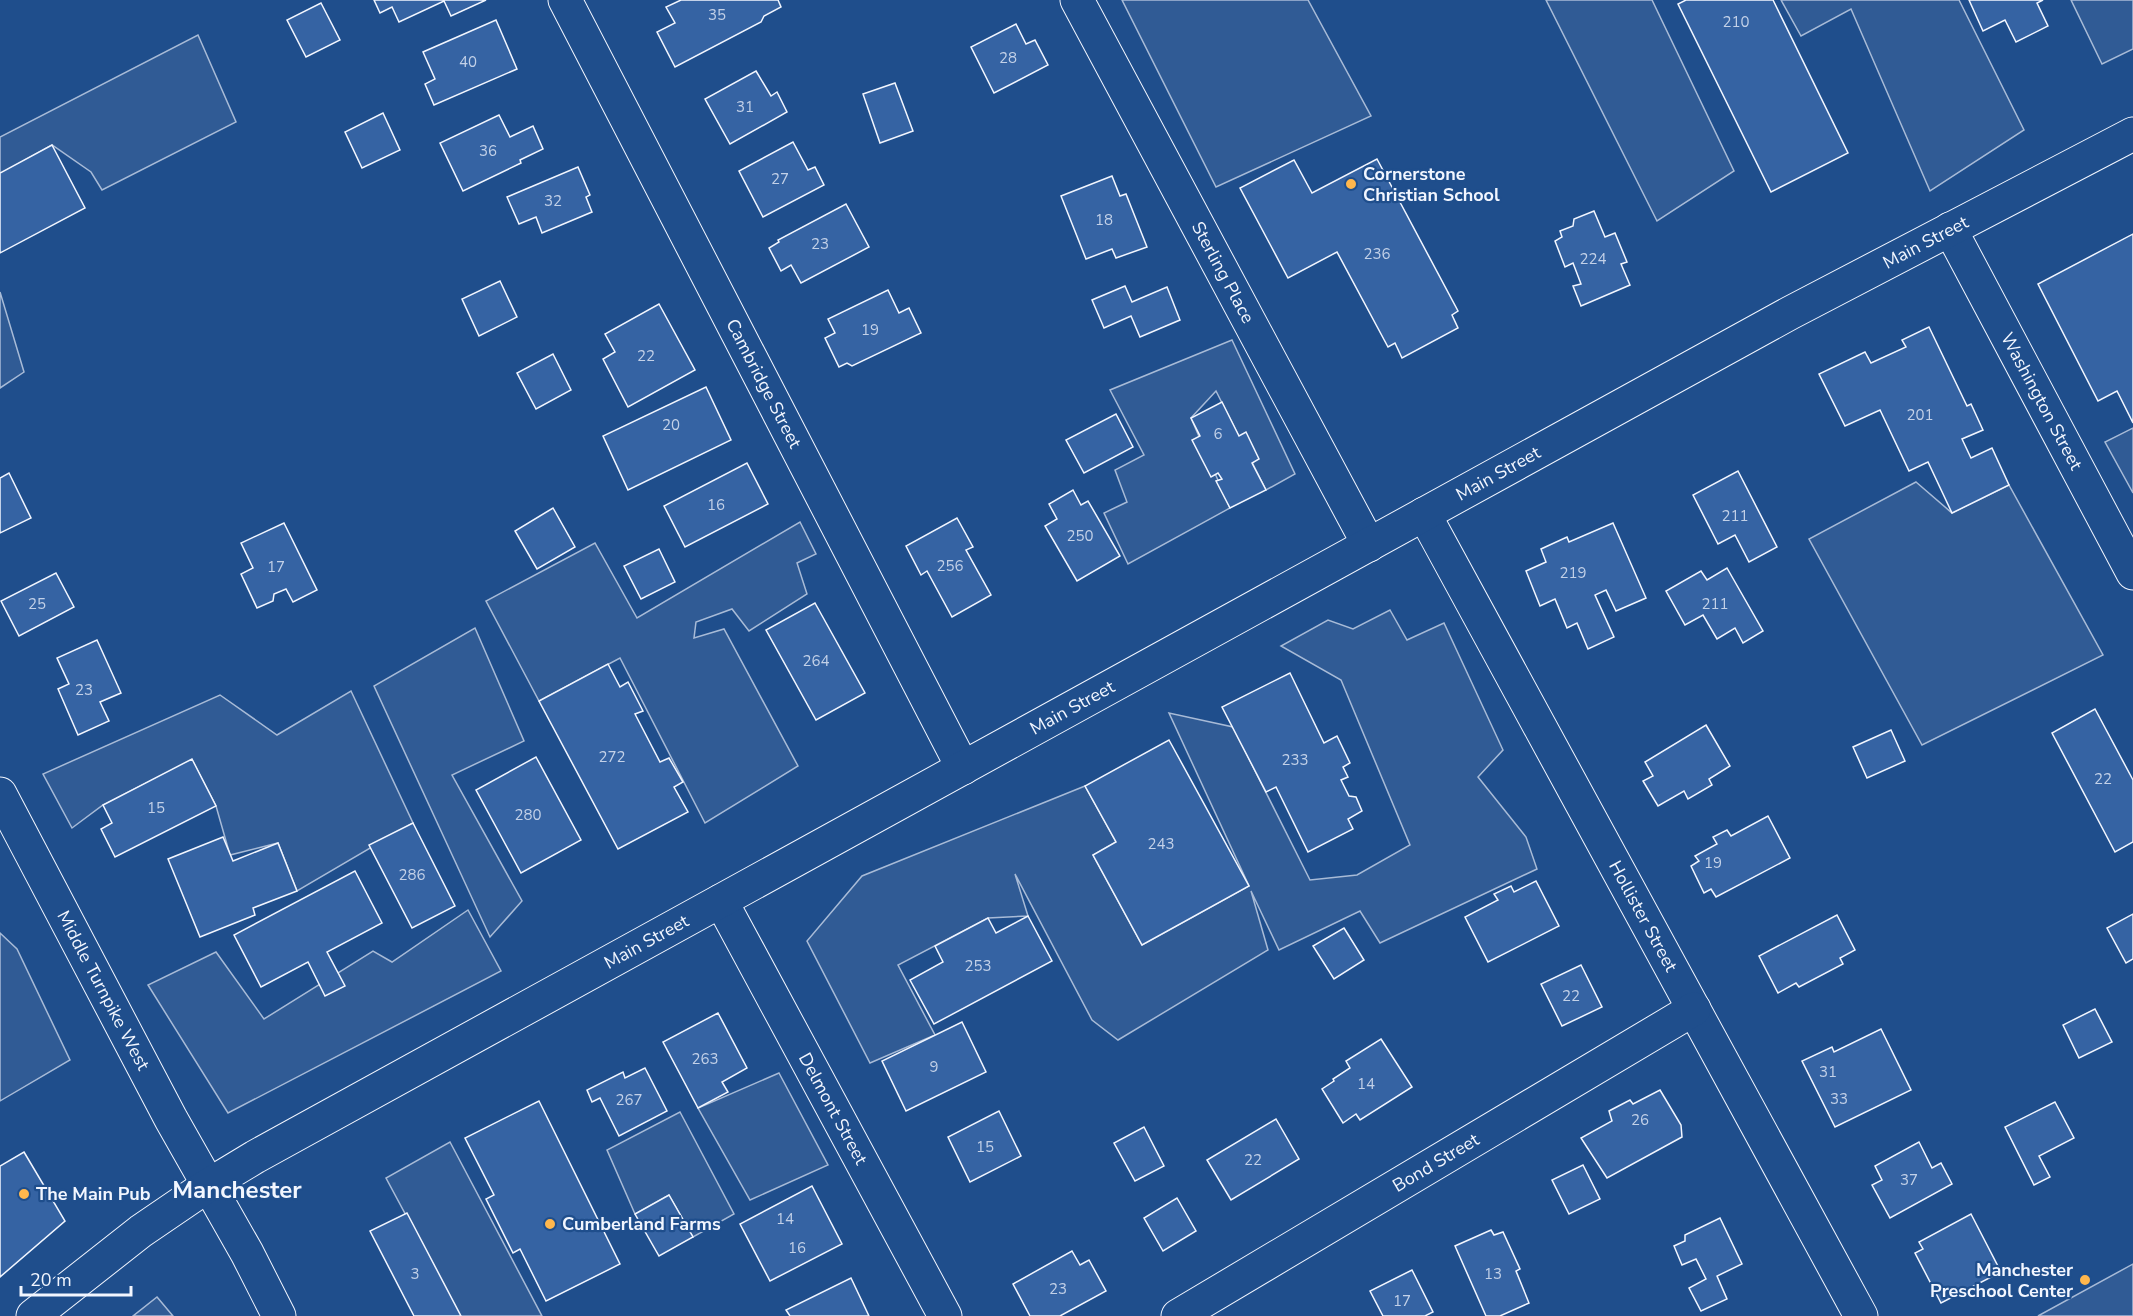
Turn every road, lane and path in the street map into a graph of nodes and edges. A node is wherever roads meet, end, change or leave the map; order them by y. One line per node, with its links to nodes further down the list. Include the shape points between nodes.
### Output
1 (565, 0): 8 (street, Cambridge Street)
2 (1077, 0): 6 (street, Sterling Place)
3 (2133, 134): 4 (street, Main Street)
4 (1950, 229): 5 (street, Main Street); 7 (street, Washington Street)
5 (1424, 514): 6 (street, Main Street); 11 (street, Hollister Street)
6 (1369, 544): 8 (street, Main Street)
7 (2133, 573)
8 (963, 768): 10 (street, Main Street)
9 (0, 794): 12 (street, Middle Turnpike West)
10 (721, 901): 12 (street, Main Street); 15 (street, Delmont Street)
11 (1694, 1009): 16 (street, Bond Street); 17 (street, Hollister Street)
12 (209, 1185): 13 (street, Main Street, via 141,1231); 14 (street, Middle Turnpike West)
13 (33, 1316)
14 (279, 1316)
15 (945, 1316)
16 (1178, 1316)
17 (1861, 1316)

